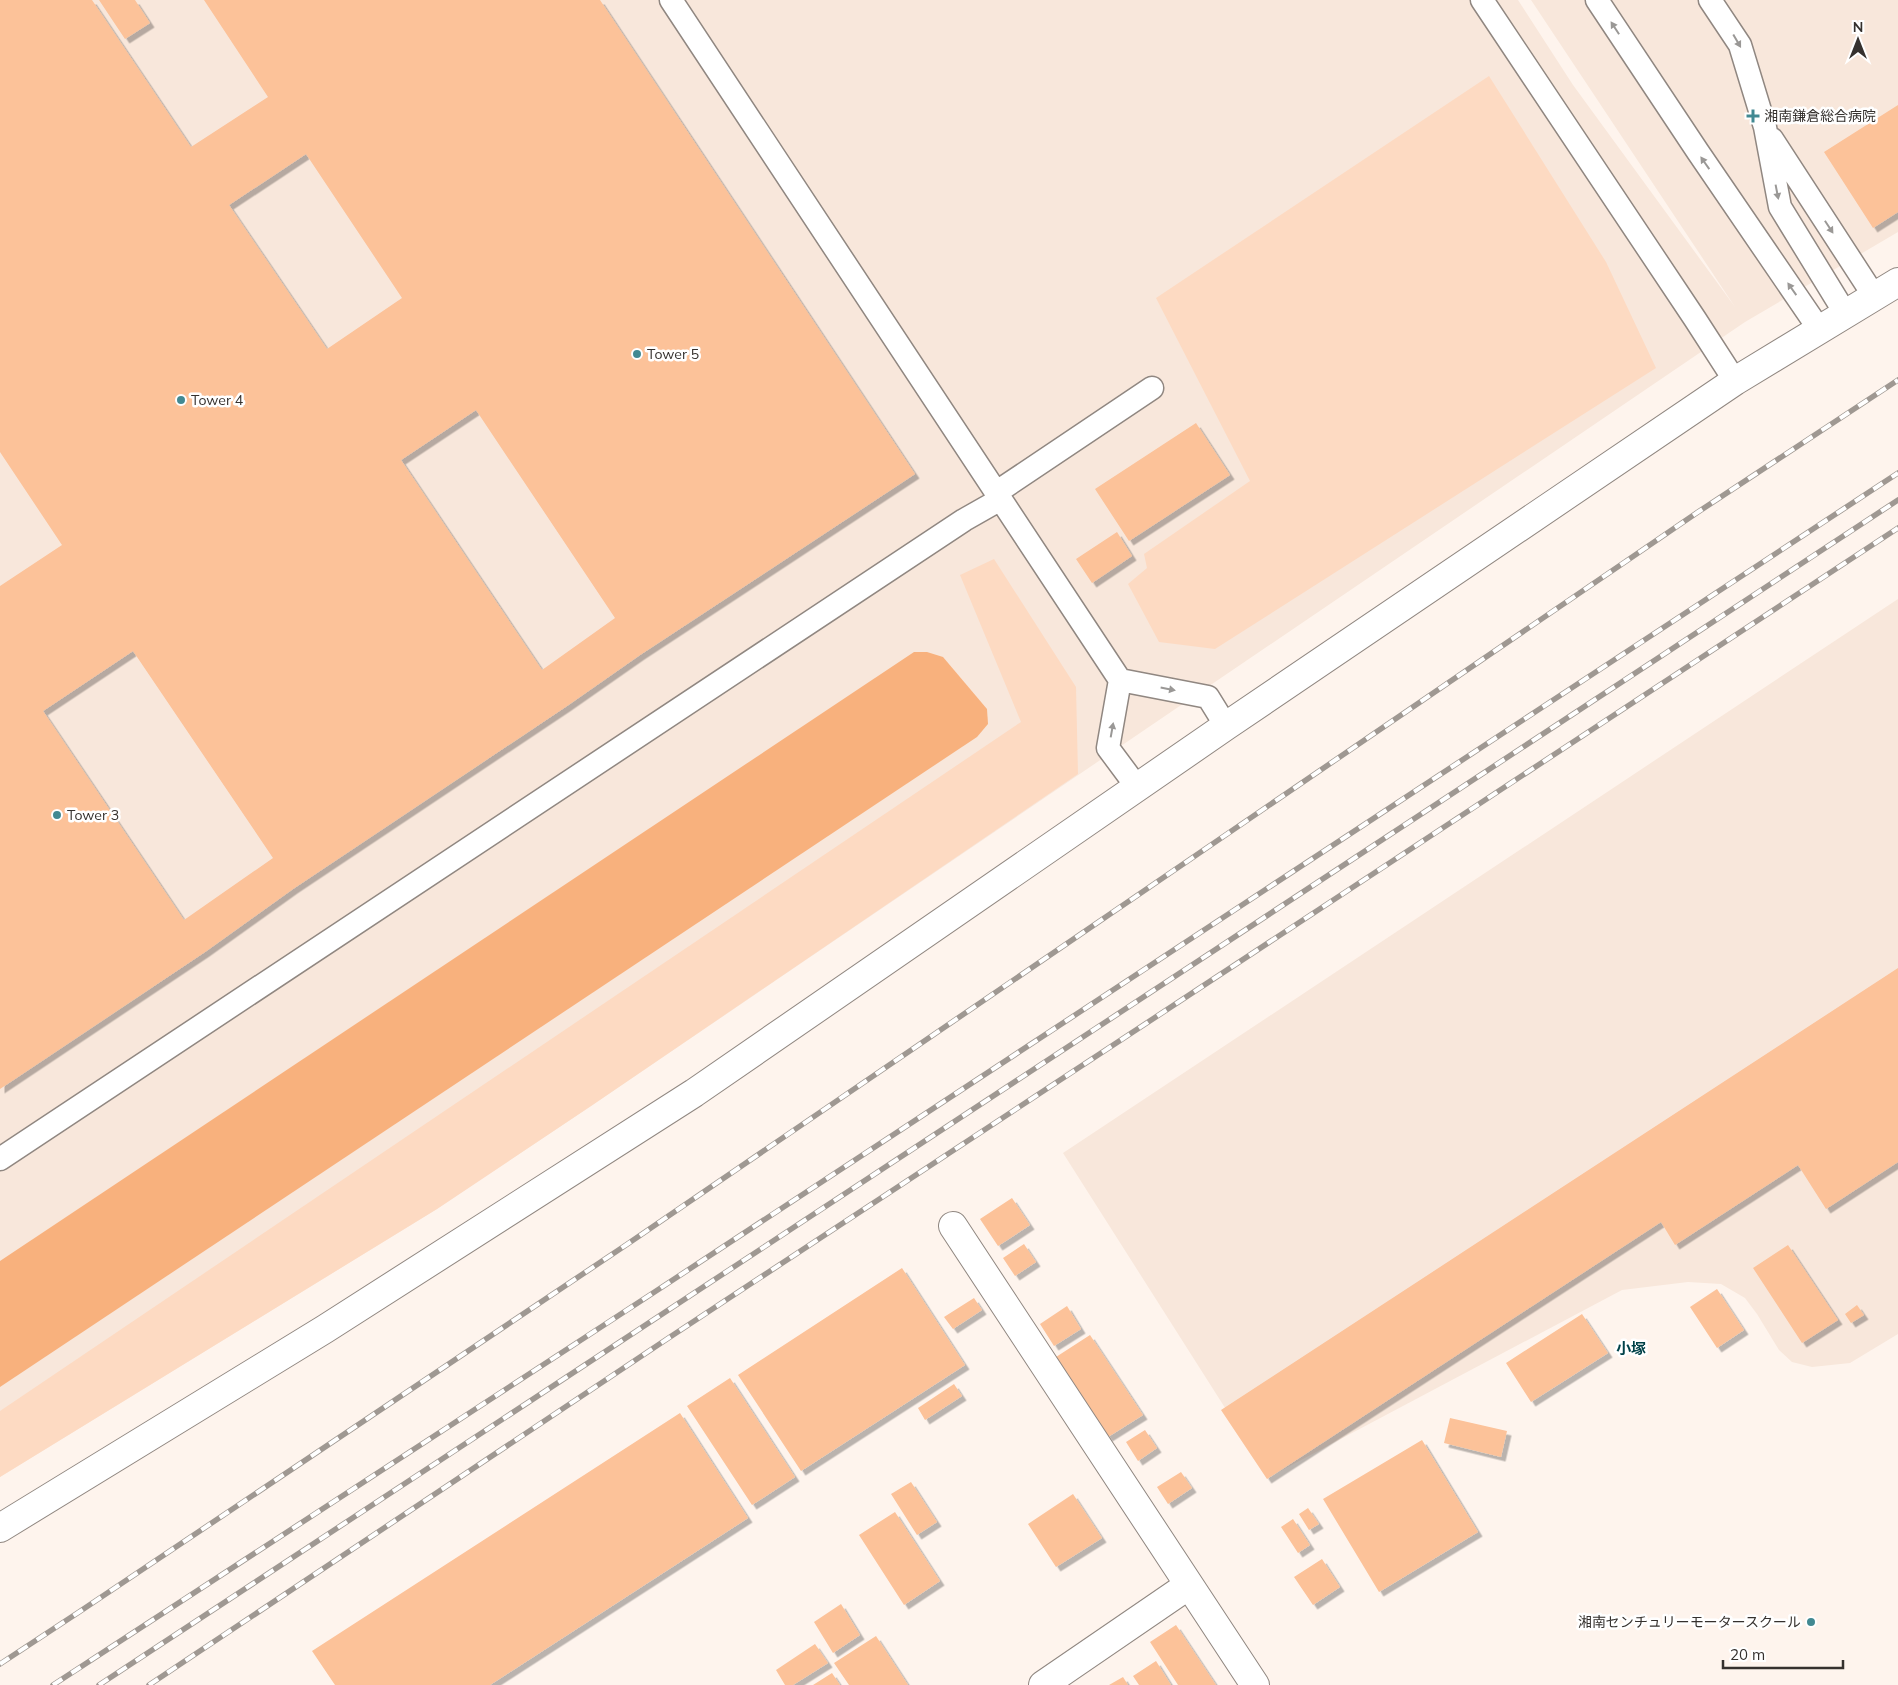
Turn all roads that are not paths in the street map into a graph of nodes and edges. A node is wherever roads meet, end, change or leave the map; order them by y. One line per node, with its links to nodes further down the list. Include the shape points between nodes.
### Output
1 (672, 0): 12 (lane)
2 (1482, 0): 10 (lane)
3 (1597, 0): 9 (lane, one-way to 3)
4 (1710, 0): 5 (lane, one-way to 5, via 1740,45)
5 (1765, 127): 7 (lane, one-way to 7); 8 (lane, one-way to 8, via 1780,207)
6 (1898, 282): 7 (street)
7 (1874, 296): 8 (street)
8 (1845, 313): 9 (street)
9 (1819, 329): 10 (street)
10 (1735, 381): 14 (street)
11 (1152, 388): 12 (lane)
12 (999, 496): 13 (lane); 16 (lane)
13 (1120, 680): 14 (lane, one-way to 14, via 1208,696); 15 (lane, one-way to 13, via 1108,748)
14 (1226, 726): 15 (street)
15 (1137, 787): 18 (street, via 694,1093 326,1329)
16 (0, 1159)
17 (953, 1226): 19 (street)
18 (0, 1528)
19 (1189, 1585): 20 (street); 21 (street)
20 (1043, 1685)
21 (1255, 1685)

